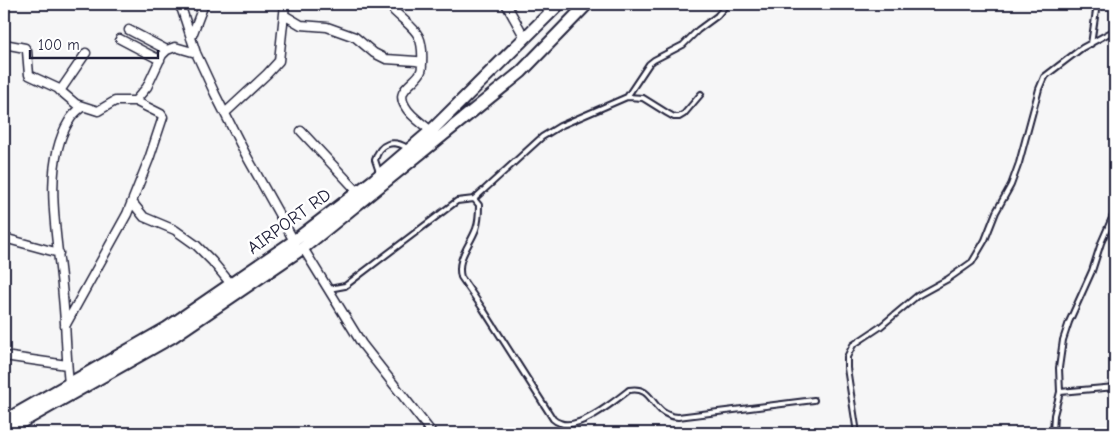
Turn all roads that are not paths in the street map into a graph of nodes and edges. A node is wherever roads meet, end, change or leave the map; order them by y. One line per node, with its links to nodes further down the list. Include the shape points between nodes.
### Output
1 (6, 4): 10 (street)
2 (178, 4): 15 (street)
3 (204, 4): 15 (street)
4 (285, 4): 12 (street)
5 (506, 4): 16 (street)
6 (559, 4): 16 (main road, AIRPORT RD)
7 (587, 4): 40 (main road, via 521,72)
8 (726, 4): 27 (lane, via 683,45 649,64)
9 (1097, 4): 19 (lane)
10 (4, 8)
11 (394, 11): 24 (street, via 418,35)
12 (284, 15): 24 (street, via 301,25 327,27 355,37 386,59); 30 (street, via 276,64)
13 (129, 30): 20 (street)
14 (1115, 30): 19 (lane)
15 (191, 38): 22 (street)
16 (525, 38): 32 (main road, AIRPORT RD)
17 (120, 39): 23 (street)
18 (4, 44): 25 (street, via 25,48 28,74)
19 (1091, 44): 54 (lane, via 1044,77 1011,185 986,240 972,262 916,296 850,350 847,368)
20 (167, 50): 22 (street, via 174,47); 23 (street)
21 (86, 53): 25 (street)
22 (196, 53): 30 (street)
23 (160, 60): 28 (street)
24 (422, 64): 32 (street, via 422,72 405,88 402,97 405,106)
25 (60, 91): 29 (street)
26 (701, 94): 27 (lane, via 684,114 674,117 643,98)
27 (628, 97): 36 (lane, via 542,137)
28 (136, 101): 29 (street, via 115,101 98,111); 37 (street, via 161,114 163,120)
29 (82, 107): 41 (street, via 62,134 57,151 53,196)
30 (225, 113): 40 (street)
31 (301, 131): 35 (street)
32 (431, 131): 33 (main road, AIRPORT RD)
33 (409, 149): 34 (main road, AIRPORT RD); 34 (lane, via 399,143 384,147 375,160)
34 (380, 174): 35 (main road, AIRPORT RD)
35 (358, 192): 40 (main road, AIRPORT RD)
36 (474, 199): 43 (lane, via 457,201 345,286); 50 (lane, via 479,205 477,227 461,260 459,272 553,419 560,424 582,421 634,389 647,393 665,415 678,417)
37 (132, 202): 42 (street, via 144,217 175,230 196,245); 44 (street, via 120,230)
38 (1115, 211): 49 (lane, via 1063,340)
39 (4, 238): 41 (street)
40 (299, 244): 42 (main road, AIRPORT RD); 43 (street); 52 (main road, via 172,337)
41 (59, 253): 44 (street)
42 (231, 284): 47 (main road, AIRPORT RD, via 167,328)
43 (329, 289): 53 (street, via 362,344)
44 (65, 326): 46 (street)
45 (4, 356): 46 (street)
46 (67, 365): 47 (street)
47 (69, 384): 51 (main road, AIRPORT RD)
48 (1115, 387): 49 (lane)
49 (1060, 392): 55 (lane)
50 (814, 400)
51 (4, 421)
52 (4, 432)
53 (432, 433)
54 (857, 433)
55 (1053, 433)

